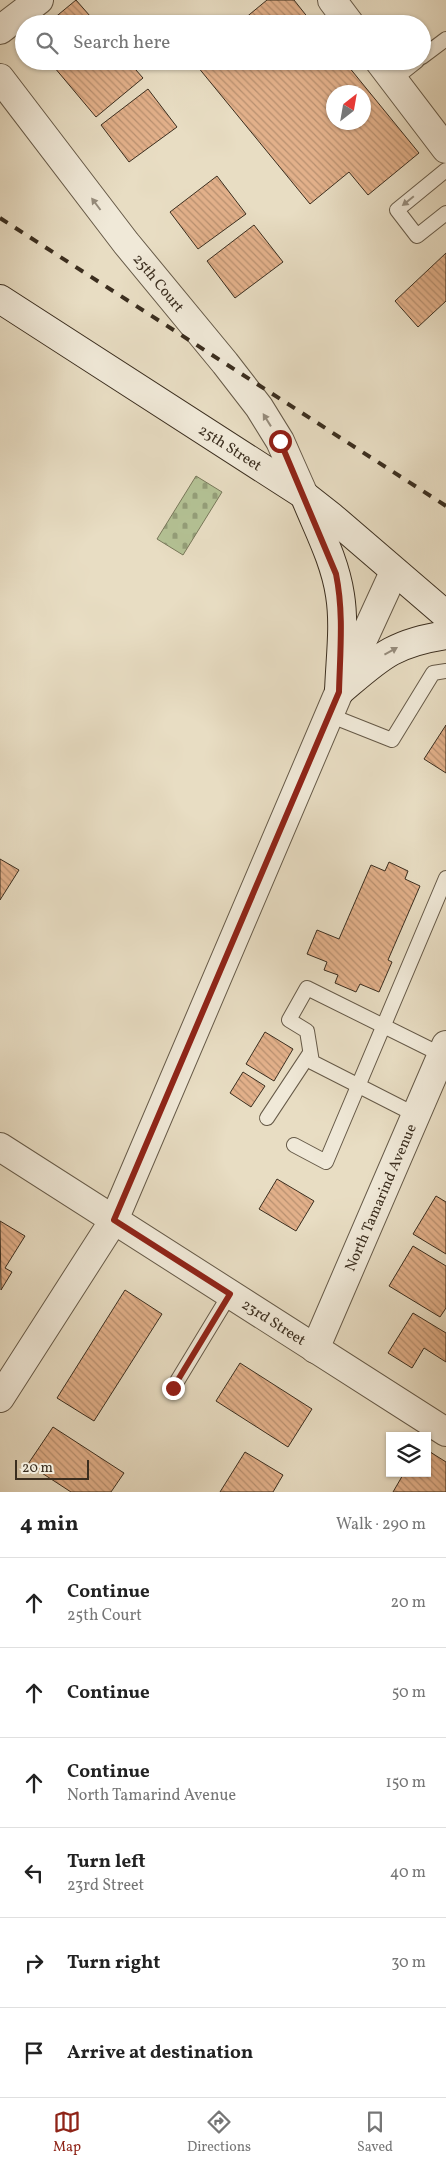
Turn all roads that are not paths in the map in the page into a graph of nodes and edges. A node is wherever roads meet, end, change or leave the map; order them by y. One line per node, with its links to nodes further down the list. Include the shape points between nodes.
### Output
1 (39, 0): 3 (street)
2 (332, 0): 4 (street)
3 (20, 15)
4 (343, 15)
5 (15, 18): 6 (street)
6 (0, 30)
7 (446, 38): 8 (lane)
8 (431, 50)
9 (386, 71): 11 (street)
10 (0, 78): 15 (street, 25th Court, one-way to 10, via 280,441 259,407 126,243)
11 (446, 149)
12 (446, 170): 13 (lane, one-way to 13, via 397,210 417,236)
13 (446, 213)
14 (0, 299): 15 (street, 25th Street)
15 (304, 496): 16 (street, 25th Street, via 332,516); 20 (street, 25th Court, via 336,574 341,596)
16 (394, 572): 17 (street, 25th Street); 20 (street)
17 (446, 615)
18 (446, 635): 20 (street, one-way to 18, via 385,654 411,642)
19 (446, 671): 20 (lane, via 433,673 392,740)
20 (334, 703): 30 (street)
21 (446, 878): 22 (lane)
22 (384, 1027): 23 (lane, via 307,988 288,1020 307,1031); 24 (lane); 25 (lane)
23 (310, 1054): 25 (lane, via 312,1062); 27 (lane)
24 (441, 1067): 26 (street, North Tamarind Avenue)
25 (358, 1086): 26 (lane); 28 (lane, via 326,1162)
26 (416, 1115): 32 (street, North Tamarind Avenue)
27 (267, 1118)
28 (294, 1145)
29 (0, 1147): 30 (street, 23rd Street)
30 (114, 1220): 31 (street, 23rd Street); 34 (street)
31 (230, 1294): 32 (street, 23rd Street); 33 (lane)
32 (315, 1348): 35 (street, 23rd Street)
33 (173, 1388)
34 (0, 1398)
35 (446, 1432)

